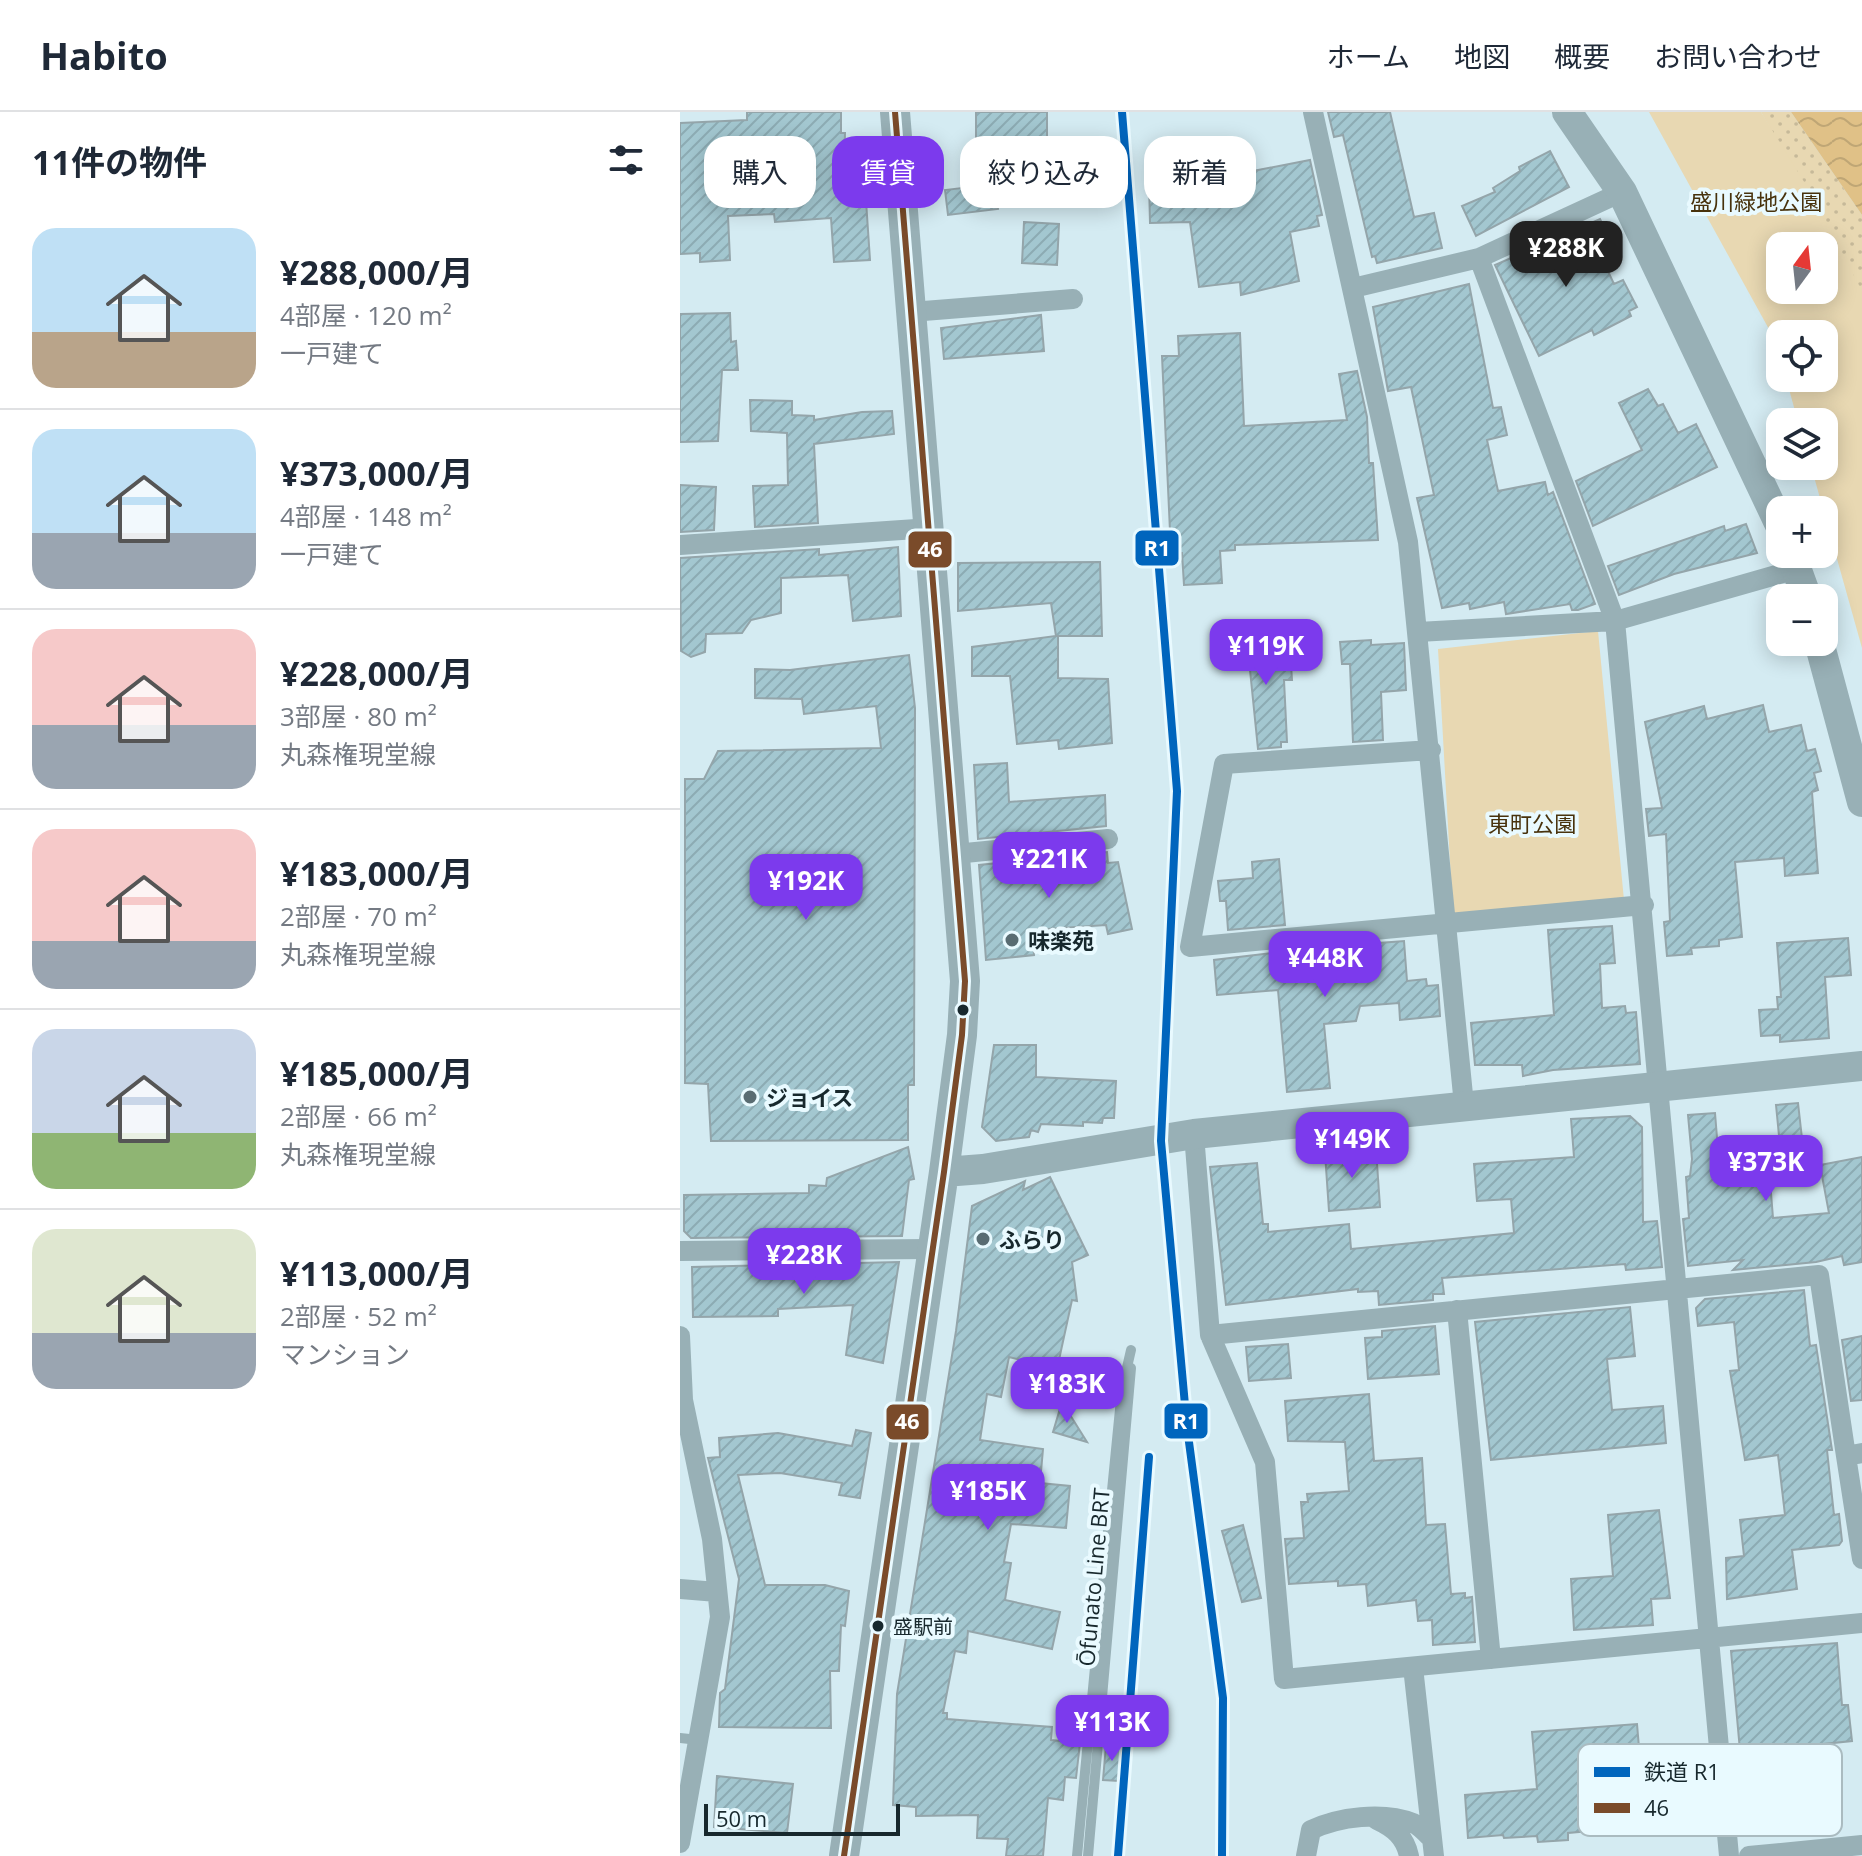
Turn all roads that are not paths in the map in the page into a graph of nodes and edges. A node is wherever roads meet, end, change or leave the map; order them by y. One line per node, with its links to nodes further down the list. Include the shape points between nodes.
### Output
1 (895, 112): 8 (main road)
2 (1313, 112): 6 (street)
3 (1567, 112): 4 (main road)
4 (1622, 192): 5 (street); 9 (main road)
5 (1479, 258): 6 (street); 13 (street)
6 (1353, 288): 14 (street, via 1408,542)
7 (1073, 299): 8 (street)
8 (911, 312): 10 (main road)
9 (1766, 496)
10 (931, 528): 11 (street); 19 (main road)
11 (680, 545)
12 (1776, 568): 13 (street)
13 (1615, 621): 14 (street); 20 (street)
14 (1418, 632): 16 (street)
15 (1823, 656): 17 (main road)
16 (1431, 750): 21 (street); 21 (street, via 1224,764 1190,947)
17 (1862, 802)
18 (1108, 839): 19 (street)
19 (955, 854): 26 (main road, via 965,981)
20 (1644, 905): 21 (street); 23 (street)
21 (1447, 922): 24 (street)
22 (1862, 1066): 23 (main road)
23 (1656, 1088): 24 (main road); 29 (street)
24 (1464, 1105): 25 (main road)
25 (1194, 1134): 26 (main road); 31 (street)
26 (944, 1172): 27 (main road)
27 (933, 1249): 28 (street); 48 (main road)
28 (680, 1251)
29 (1675, 1289): 30 (street); 33 (street, via 1819,1275); 38 (street)
30 (1457, 1310): 31 (street); 39 (street)
31 (1210, 1335): 40 (street, via 1265,1462 1284,1679)
32 (680, 1336): 36 (street, via 683,1400 712,1539)
33 (1854, 1454): 34 (street)
34 (1862, 1559)
35 (680, 1589): 36 (street)
36 (717, 1592): 41 (street, via 720,1617)
37 (1862, 1623): 38 (street)
38 (1708, 1638): 39 (street); 42 (street)
39 (1491, 1659): 40 (street)
40 (1413, 1667): 47 (street)
41 (690, 1739): 45 (street)
42 (1718, 1744)
43 (1373, 1818): 47 (street, via 1416,1823); 51 (street, via 1331,1821 1311,1830); 52 (street, via 1392,1827 1407,1843)
44 (1727, 1836): 53 (street)
45 (680, 1843)
46 (1862, 1845): 54 (street)
47 (1433, 1848)
48 (844, 1856)
49 (1077, 1856): 50 (lane, Ōfunato Line BRT, via 1122,1389 1131,1350 1132,1390)
50 (1088, 1856)
51 (1306, 1856)
52 (1409, 1856)
53 (1729, 1856)
54 (1749, 1856)

